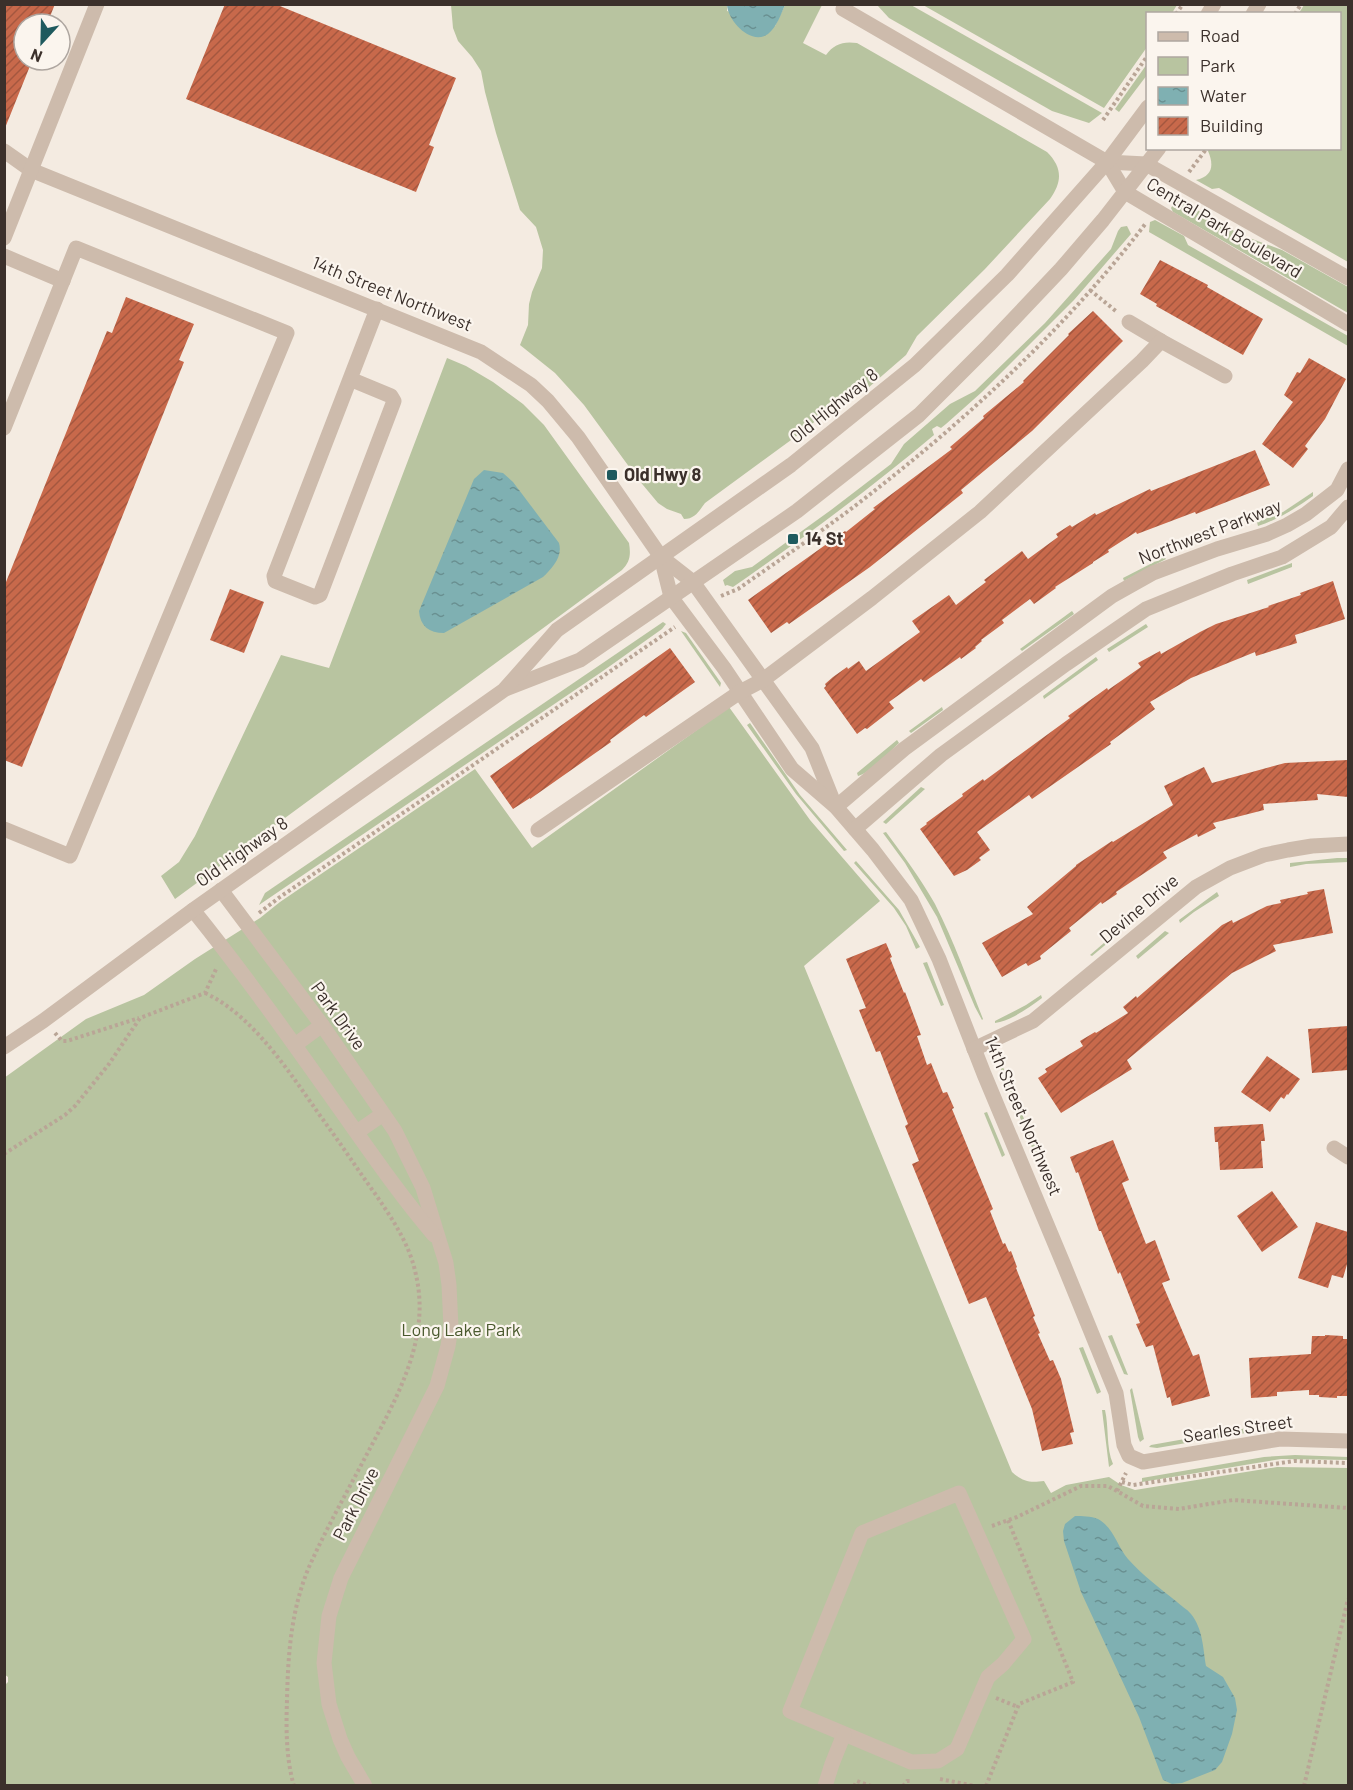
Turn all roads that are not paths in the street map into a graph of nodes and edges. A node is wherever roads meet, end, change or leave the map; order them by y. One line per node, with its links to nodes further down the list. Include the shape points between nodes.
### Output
1 (97, 4): 8 (street)
2 (845, 4): 6 (street, via 843,9)
3 (1146, 110): 6 (street, Old Highway 8)
4 (4, 150): 8 (street, 14th Street Northwest)
5 (1157, 150): 7 (street, Old Highway 8)
6 (1107, 162): 7 (street, Central Park Boulevard); 9 (street, Central Park Boulevard); 24 (street, Old Highway 8, via 1007,275 915,365 791,465)
7 (1146, 165): 9 (street, Old Highway 8); 12 (street, Central Park Boulevard)
8 (31, 170): 10 (street); 14 (street, 14th Street Northwest)
9 (1125, 192): 16 (street, Central Park Boulevard); 25 (street, Old Highway 8, via 1061,269 919,415 797,511)
10 (4, 238)
11 (4, 256): 13 (street)
12 (1348, 278)
13 (63, 281): 20 (street); 33 (street, via 76,248 287,333 70,856)
14 (377, 309): 19 (street); 24 (street, 14th Street Northwest, via 481,352 531,385 578,437)
15 (1129, 322): 17 (street)
16 (1348, 324)
17 (1161, 341): 18 (street); 29 (street, via 980,512)
18 (1225, 376)
19 (350, 379): 19 (street, via 274,576 275,581 315,597 320,595 394,401 391,396)
20 (4, 428)
21 (1348, 469): 22 (street, Northwest Parkway)
22 (1342, 495): 27 (street, Northwest Parkway, via 1268,534 1153,573)
23 (1348, 507): 28 (street, via 1330,527 1282,557 1146,609)
24 (662, 556): 25 (street, 14th Street Northwest); 26 (street, 14th Street Northwest); 30 (street, Old Highway 8, via 557,630)
25 (693, 582): 26 (street, Old Highway 8); 29 (street, 14th Street Northwest)
26 (671, 597): 30 (street, Old Highway 8, via 580,660); 31 (street, 14th Street Northwest)
27 (1077, 623): 28 (street); 32 (street, Northwest Parkway, via 904,749)
28 (1092, 646): 34 (street, via 942,755)
29 (763, 680): 31 (street); 32 (street, 14th Street Northwest, via 812,748)
30 (504, 690): 37 (street, Old Highway 8)
31 (740, 692): 32 (street, 14th Street Northwest, via 792,769); 35 (street)
32 (836, 807): 34 (street, 14th Street Northwest)
33 (4, 829)
34 (855, 829): 42 (street, 14th Street Northwest, via 911,900)
35 (538, 830)
36 (1348, 844): 42 (street, Devine Drive, via 1264,855 1196,887 1033,1021)
37 (221, 890): 38 (street, Old Highway 8); 39 (street, Park Drive)
38 (193, 910): 40 (street, Park Drive); 41 (street, Old Highway 8)
39 (322, 1025): 40 (street); 43 (street, Park Drive)
40 (295, 1045): 44 (street, Park Drive)
41 (4, 1047)
42 (974, 1049): 49 (street, 14th Street Northwest, via 1116,1393 1124,1445)
43 (383, 1114): 44 (street); 47 (street, Park Drive, via 423,1188)
44 (357, 1132): 47 (street, Park Drive)
45 (1334, 1148): 46 (street)
46 (1348, 1157)
47 (437, 1239): 51 (street, Park Drive, via 446,1263 451,1309 444,1366 428,1406 341,1578 326,1637 324,1663 329,1704 344,1748)
48 (1348, 1441): 49 (street, Searles Street, via 1280,1439 1152,1461)
49 (1133, 1460)
50 (844, 1734): 50 (street, via 911,1762 938,1761 957,1749 988,1677 1024,1639 959,1493 862,1533 790,1711); 52 (street)
51 (365, 1785)
52 (825, 1785)

